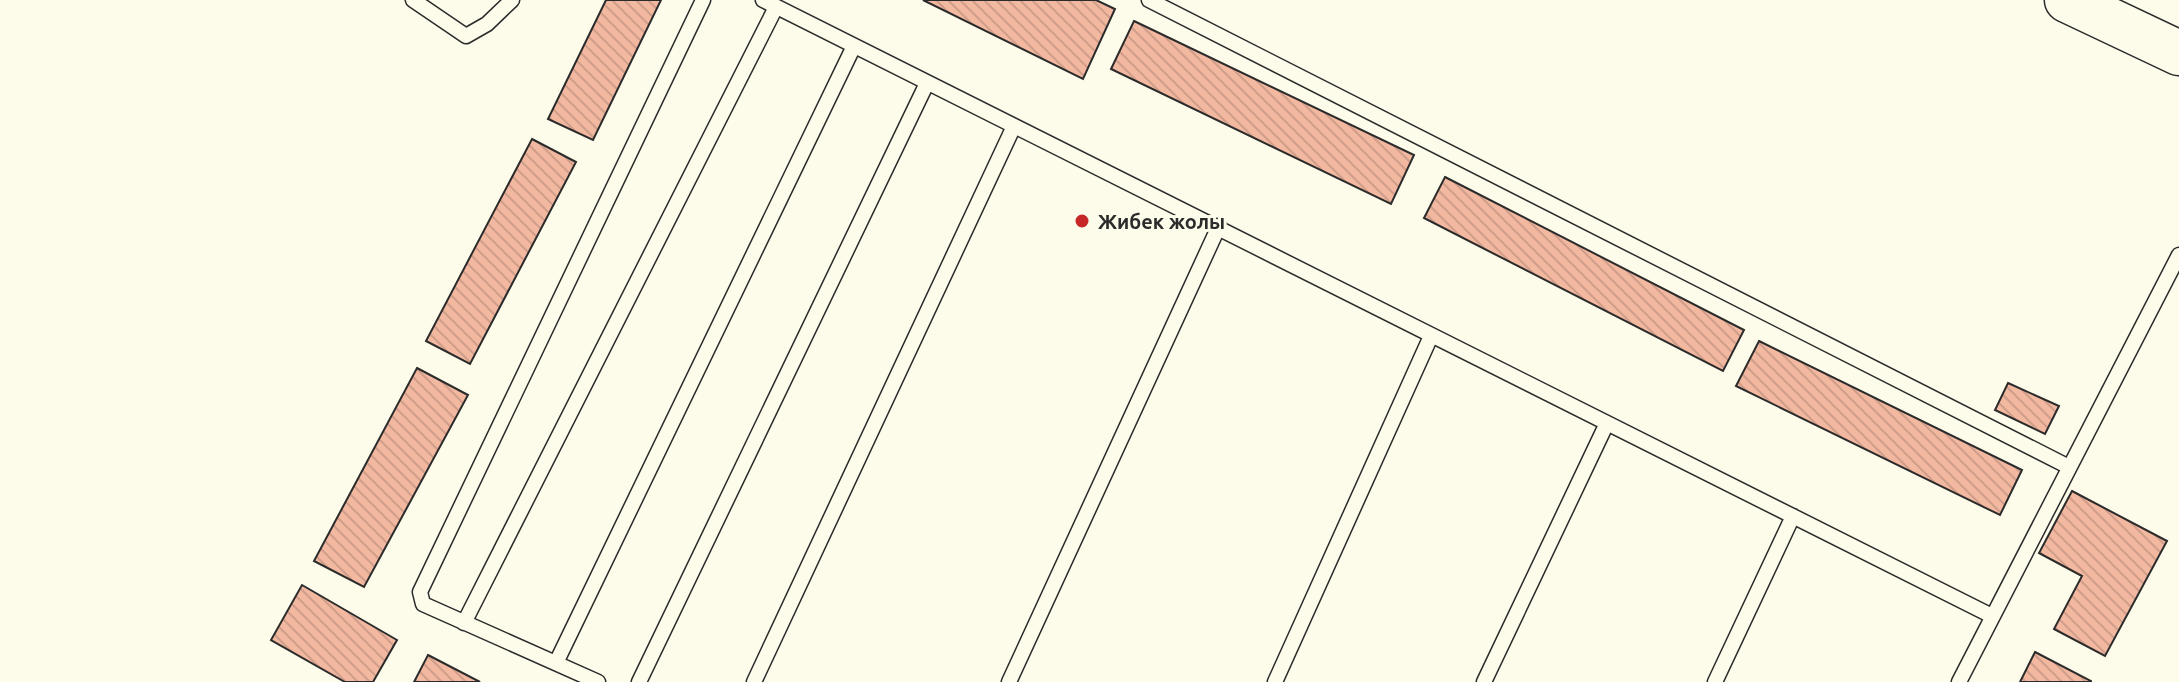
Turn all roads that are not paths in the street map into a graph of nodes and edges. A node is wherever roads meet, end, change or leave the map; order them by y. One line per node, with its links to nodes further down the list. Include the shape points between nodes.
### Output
1 (413, 0): 2 (lane, via 466,36)
2 (512, 0)
3 (703, 0): 18 (lane, via 420,592 423,604)
4 (1149, 0): 15 (lane)
5 (2067, 0): 8 (highway)
6 (770, 3): 7 (lane); 18 (lane)
7 (853, 48): 9 (lane); 19 (lane)
8 (2179, 53)
9 (927, 83): 10 (lane); 21 (lane)
10 (1014, 126): 11 (lane); 22 (lane)
11 (1219, 226): 13 (lane); 23 (lane)
12 (2179, 255): 15 (lane)
13 (1431, 336): 14 (lane); 24 (lane)
14 (1607, 423): 16 (lane); 25 (lane)
15 (2069, 467): 17 (lane)
16 (1793, 516): 17 (lane); 26 (lane)
17 (1992, 616): 27 (lane)
18 (464, 623): 19 (lane)
19 (556, 663): 20 (lane)
20 (598, 682)
21 (639, 682)
22 (754, 682)
23 (1009, 682)
24 (1275, 682)
25 (1484, 682)
26 (1715, 682)
27 (1959, 682)

